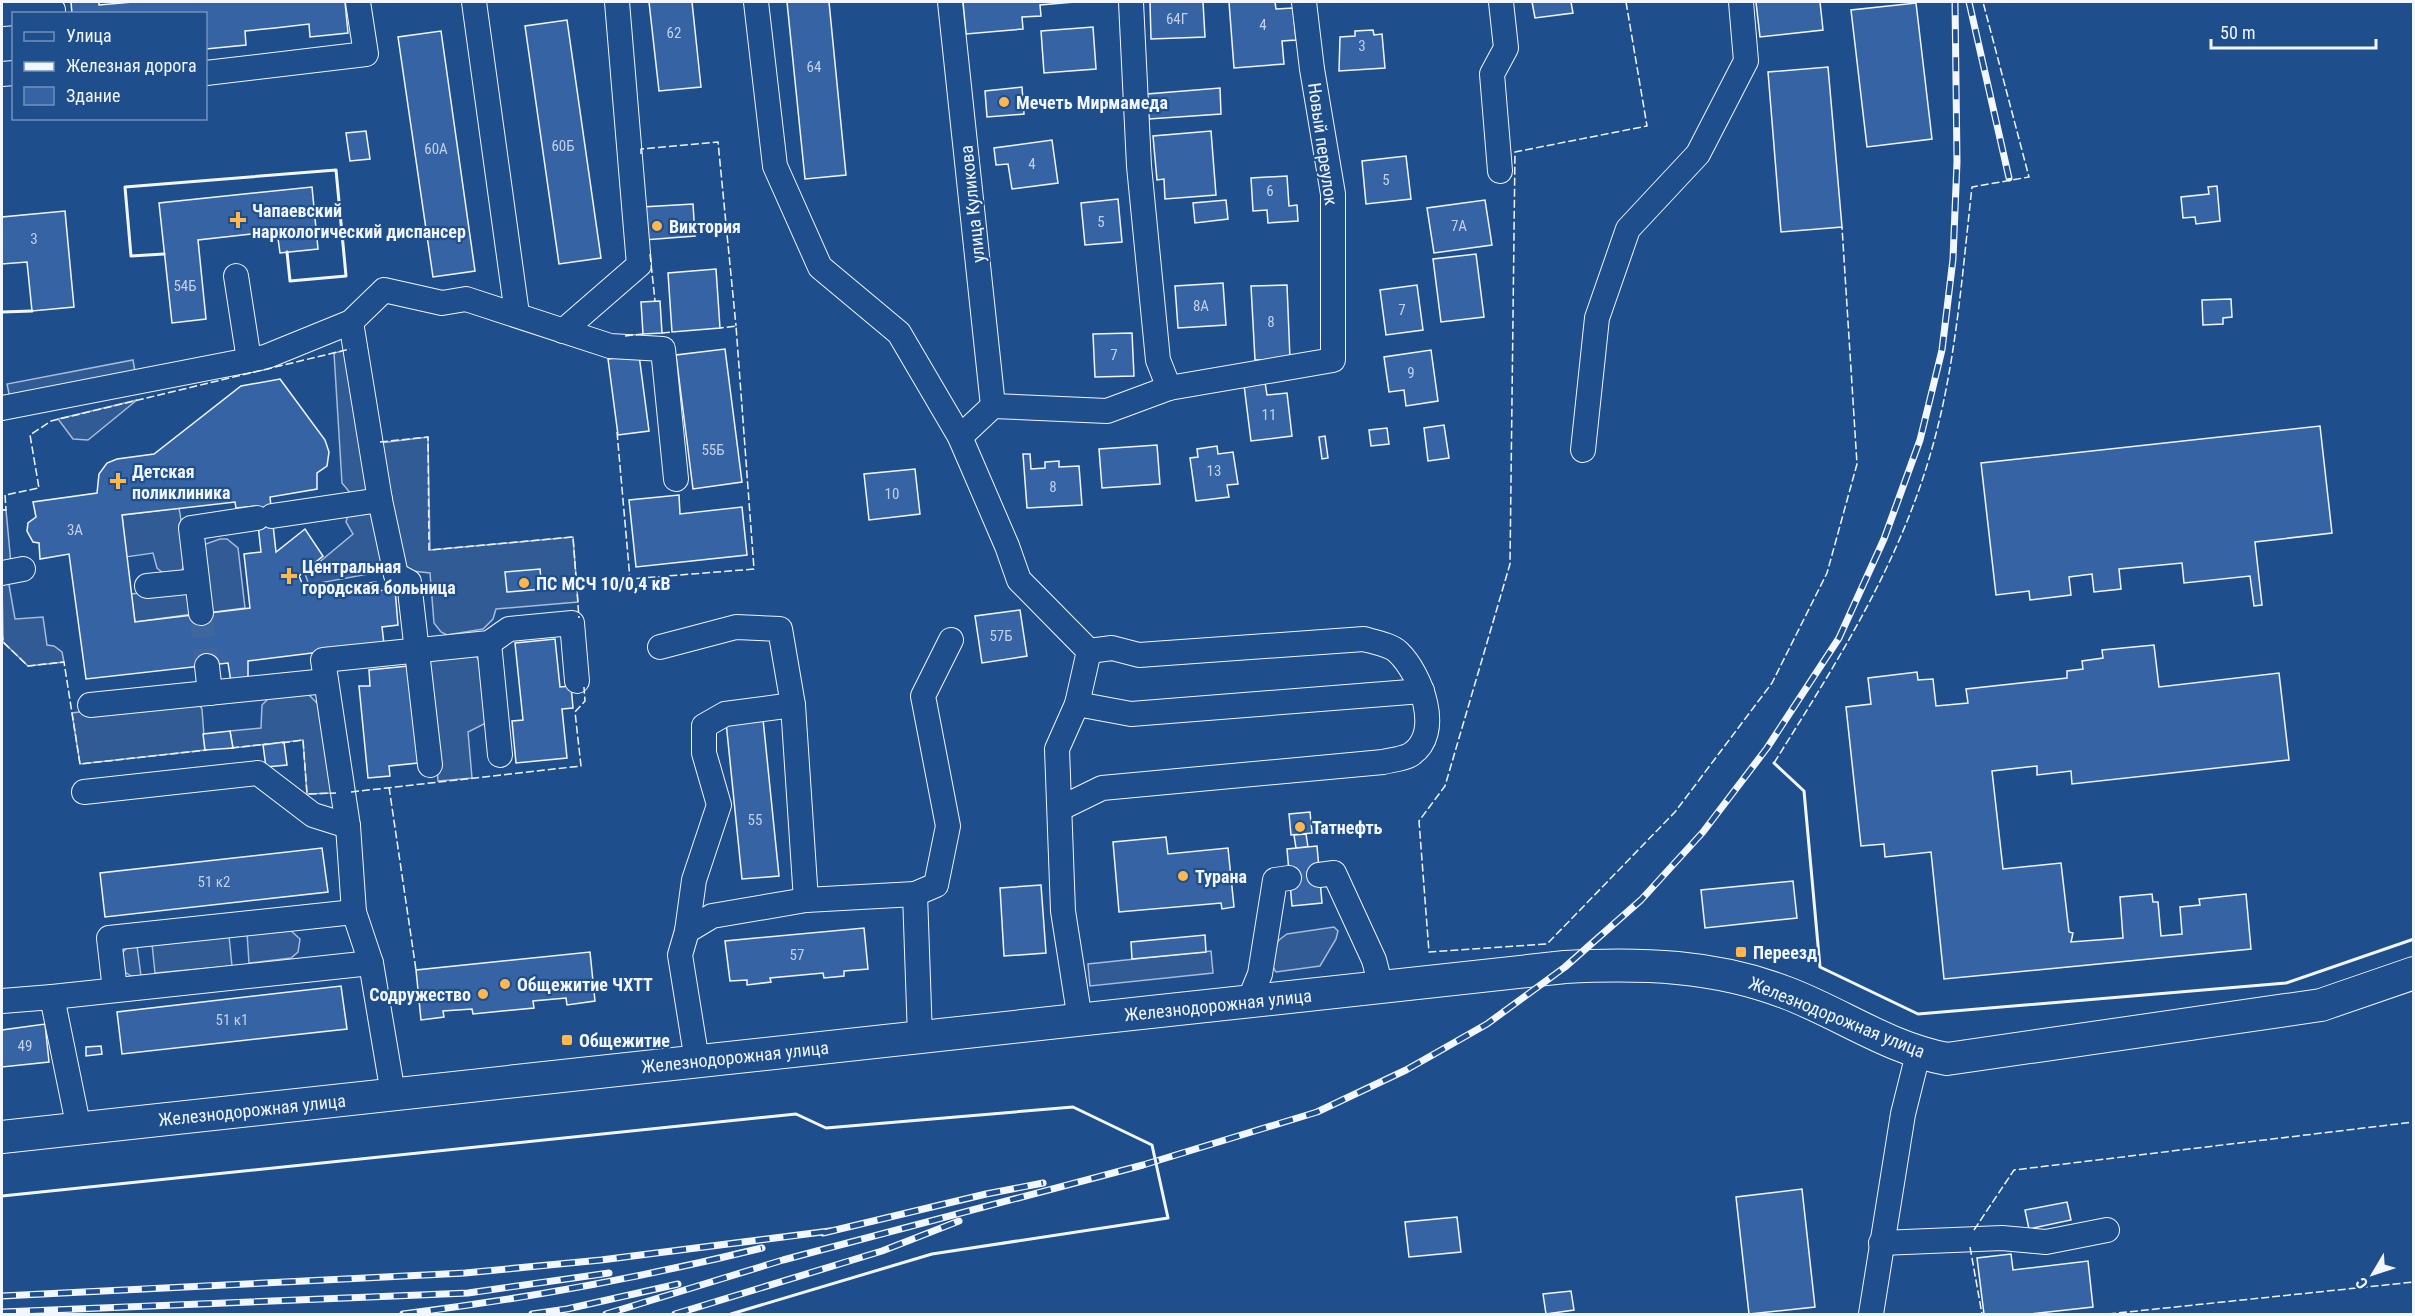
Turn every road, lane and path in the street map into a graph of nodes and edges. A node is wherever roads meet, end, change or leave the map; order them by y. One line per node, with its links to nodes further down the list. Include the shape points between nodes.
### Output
1 (358, 2): 12 (street, via 366,54)
2 (474, 2): 15 (street)
3 (617, 2): 17 (street, via 639,265)
4 (756, 2): 22 (street, via 775,166 820,267 898,333)
5 (950, 2): 20 (street, улица Куликова)
6 (1131, 2): 19 (street, via 1139,166 1158,360)
7 (1304, 2): 19 (street, Новый переулок, via 1333,194 1333,360)
8 (1501, 2): 13 (street, via 1506,48 1492,74)
9 (1741, 2): 23 (street, via 1746,61 1698,154 1628,229 1597,318)
10 (53, 8): 11 (street)
11 (19, 12)
12 (207, 72)
13 (1500, 171)
14 (236, 276): 18 (street)
15 (517, 314): 16 (street, via 466,298 442,303 384,290); 17 (street)
16 (351, 321): 18 (street); 25 (street)
17 (563, 331): 24 (street, via 610,346 663,350)
18 (249, 360): 21 (street)
19 (1169, 388): 20 (street, via 1107,411)
20 (993, 406): 22 (street)
21 (2, 408)
22 (960, 437): 33 (street, via 1019,580)
23 (1583, 450)
24 (676, 479)
25 (380, 500): 26 (street, via 191,528); 32 (street, via 396,575 409,582)
26 (197, 581): 27 (street); 28 (street)
27 (147, 586)
28 (201, 614)
29 (951, 640): 49 (street, via 923,696 948,826 936,885)
30 (489, 643): 32 (street); 36 (street, via 509,629 572,623); 42 (street)
31 (660, 647): 41 (street, via 736,627 780,629)
32 (418, 650): 35 (street, via 323,660); 43 (street)
33 (1089, 651): 37 (street, via 1112,648 1139,655 1364,639 1397,651); 39 (street)
34 (207, 666): 38 (street)
35 (326, 681): 38 (street); 46 (street)
36 (577, 681)
37 (1422, 691): 39 (street, via 1131,714); 45 (street, via 1428,715 1425,736 1410,755 1383,762 1102,788)
38 (210, 693): 40 (street)
39 (1077, 704): 45 (street, via 1057,749)
40 (90, 705)
41 (793, 705): 50 (street); 52 (street, via 725,714 704,726 704,753 719,805 694,880)
42 (500, 755)
43 (430, 765)
44 (84, 792): 46 (street, via 258,773 313,815)
45 (1061, 808): 60 (street, via 1062,910)
46 (348, 826): 51 (street)
47 (1319, 875): 55 (street, via 1334,873 1374,960)
48 (1289, 878): 59 (street, via 1275,880 1260,974)
49 (915, 894): 50 (street); 61 (street)
50 (806, 900): 52 (street, via 712,916)
51 (354, 912): 53 (street); 56 (street, via 109,938)
52 (687, 931): 63 (street, via 680,955)
53 (371, 963): 56 (street); 64 (street)
54 (2414, 974): 62 (main road, Железнодорожная улица, via 2321,1005 1966,1057 1947,1059)
55 (1381, 987): 59 (main road, Железнодорожная улица); 62 (main road, Железнодорожная улица, via 1565,967 1631,963 1683,967 1733,976 1787,993)
56 (115, 990): 57 (street)
57 (52, 997): 58 (street); 65 (street)
58 (2, 1001)
59 (1249, 1001): 60 (main road, Железнодорожная улица)
60 (1080, 1020): 61 (main road, Железнодорожная улица)
61 (920, 1037): 63 (main road, Железнодорожная улица)
62 (1918, 1054): 68 (street, via 1903,1113)
63 (697, 1061): 64 (main road, Железнодорожная улица)
64 (393, 1095): 65 (main road, Железнодорожная улица)
65 (79, 1129): 66 (main road, Железнодорожная улица)
66 (2, 1137)
67 (2107, 1230): 68 (street, via 2046,1242 2002,1238)
68 (1881, 1243): 69 (street)
69 (1870, 1314)

